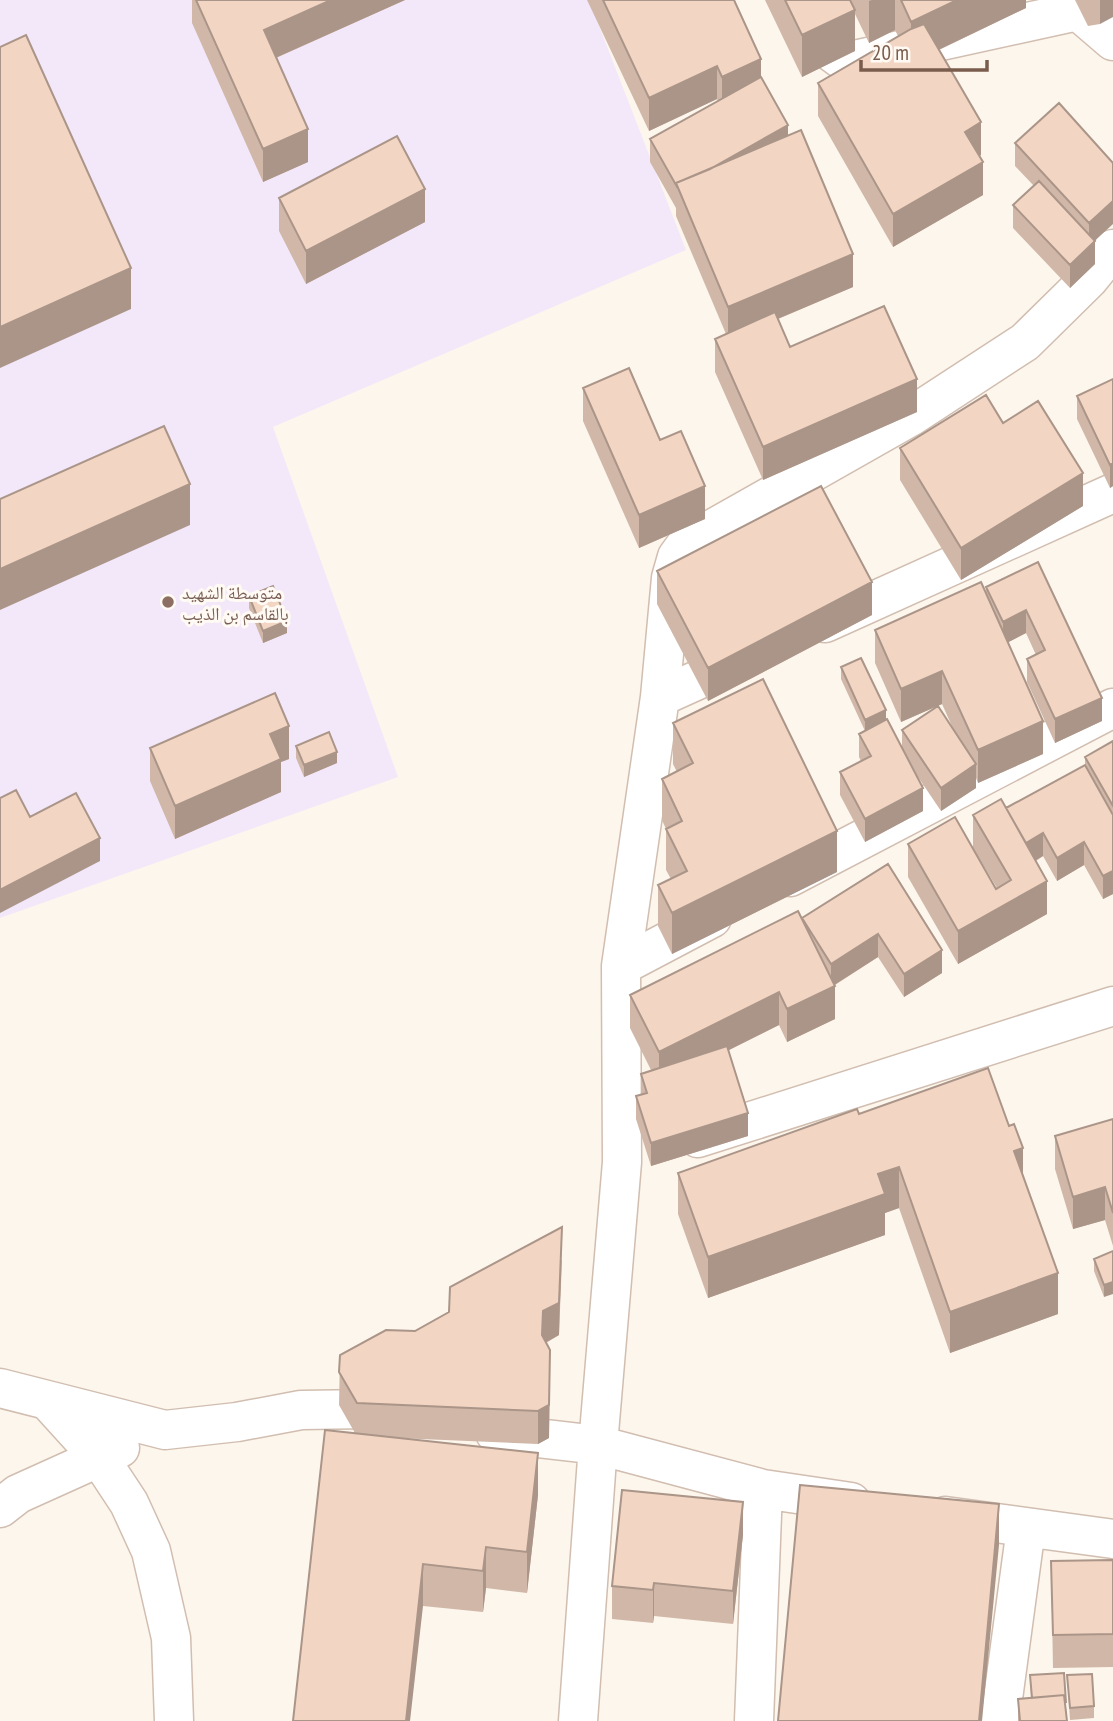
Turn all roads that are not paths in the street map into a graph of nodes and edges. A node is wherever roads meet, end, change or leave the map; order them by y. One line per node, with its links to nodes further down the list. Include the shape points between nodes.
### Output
1 (790, 0): 2 (street, via 803,30 845,62)
2 (1076, 6): 3 (street)
3 (1113, 41)
4 (1113, 249): 6 (street, via 1025,342 910,418 685,547 671,578)
5 (1113, 493): 6 (street)
6 (660, 697): 8 (street)
7 (1113, 708): 8 (street)
8 (621, 966): 10 (street)
9 (1113, 1006): 10 (street)
10 (622, 1162): 14 (street)
11 (0, 1388): 12 (street)
12 (49, 1402): 13 (street); 15 (street)
13 (165, 1430): 14 (street, via 301,1410 369,1409 447,1426); 15 (street)
14 (598, 1445): 16 (street); 21 (street)
15 (98, 1457): 17 (street, via 18,1494); 20 (street, via 129,1503 151,1551 171,1638)
16 (762, 1489): 18 (street); 22 (street)
17 (0, 1508)
18 (1026, 1528): 19 (street); 23 (street)
19 (1113, 1539)
20 (174, 1721)
21 (578, 1721)
22 (754, 1721)
23 (1000, 1721)

